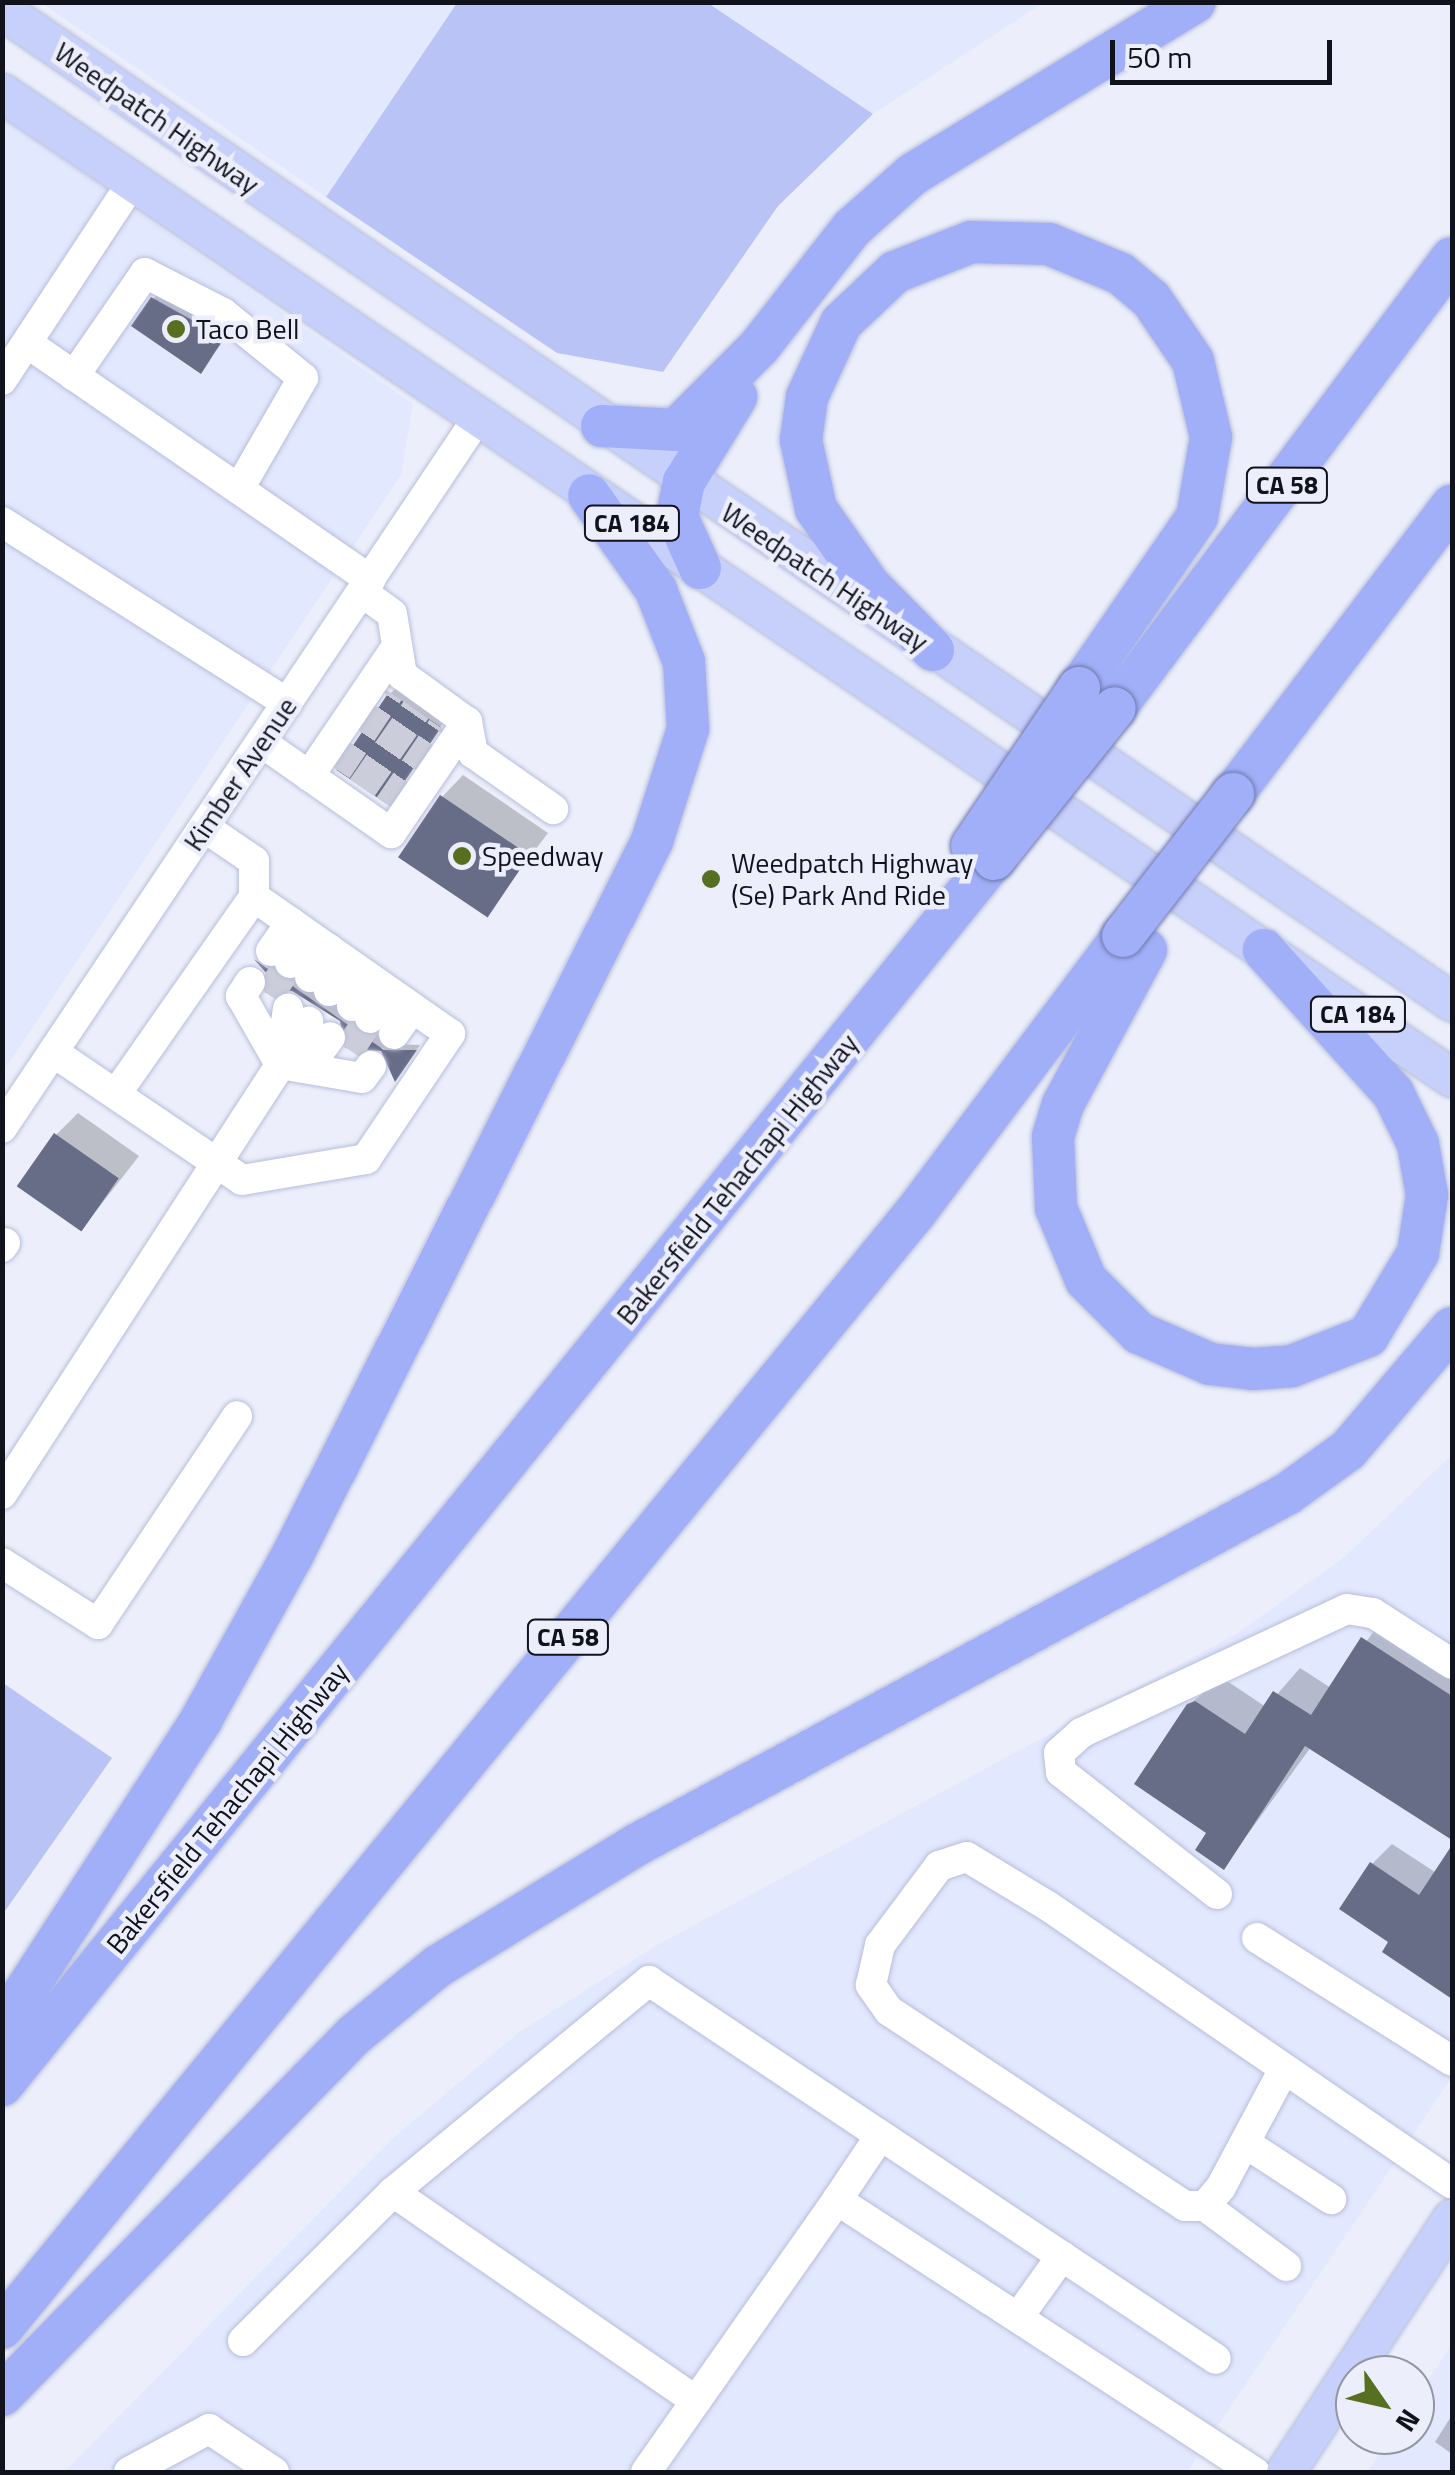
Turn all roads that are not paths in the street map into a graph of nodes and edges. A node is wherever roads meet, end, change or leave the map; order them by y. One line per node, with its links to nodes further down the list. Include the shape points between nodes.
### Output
1 (1195, 2): 7 (highway, via 913,174 852,228)
2 (2, 10): 11 (main road, Weedpatch Highway / CA 184)
3 (2, 94): 4 (main road, CA 184)
4 (131, 184): 6 (street); 10 (main road, CA 184)
5 (1452, 258): 21 (highway, Bakersfield Tehachapi Highway / CA 58)
6 (26, 343): 8 (street); 9 (street)
7 (759, 347): 11 (highway, via 676,430); 12 (highway)
8 (74, 376): 13 (street); 13 (street, via 146,272 223,313 303,378)
9 (2, 380)
10 (478, 420): 14 (main road, CA 184); 18 (street, Kimber Avenue)
11 (602, 426): 12 (main road, Weedpatch Highway / CA 184)
12 (684, 482): 17 (highway, via 677,517); 19 (main road, Weedpatch Highway / CA 184)
13 (239, 489): 18 (street)
14 (589, 495): 17 (main road, CA 184); 48 (highway, via 656,590 684,662 688,729 652,841 292,1556 201,1720)
15 (1452, 506): 29 (highway, bridge, via 1233,794)
16 (2, 522): 22 (street)
17 (700, 568): 30 (main road, CA 184)
18 (366, 586): 20 (street, via 392,614); 22 (street, Kimber Avenue)
19 (933, 650): 21 (highway, via 869,585 816,509 801,440 807,397 840,323 895,272 971,242 1048,244 1121,274 1151,299 1193,361 1210,437 1197,517); 33 (main road, Weedpatch Highway / CA 184)
20 (395, 672): 23 (street); 25 (street)
21 (1097, 698): 51 (highway, Bakersfield Tehachapi Highway / CA 58, bridge, via 780,1128)
22 (288, 703): 24 (street, Kimber Avenue)
23 (441, 713): 25 (street, via 391,832 383,815); 26 (street, via 472,753)
24 (261, 742): 25 (street); 27 (street, Kimber Avenue)
25 (337, 785)
26 (552, 809)
27 (204, 827): 28 (street, via 254,861); 35 (street, Kimber Avenue)
28 (254, 897): 31 (street); 38 (street)
29 (1134, 943): 30 (highway, via 1053,1137 1056,1208 1086,1280 1139,1333 1210,1364 1253,1369 1292,1366 1368,1336 1418,1253 1427,1195 1418,1144 1392,1093); 63 (highway, CA 58)
30 (1264, 950): 37 (main road, CA 184)
31 (350, 964): 32 (street); 32 (street); 32 (street); 32 (street); 40 (street, via 450,1034 366,1159 242,1180)
32 (331, 991)
33 (1452, 1002)
34 (309, 1023): 36 (street); 36 (street, via 320,1051); 36 (street, via 241,996); 36 (street, via 362,1078)
35 (53, 1052): 38 (street); 39 (street, Kimber Avenue)
36 (280, 1064): 40 (street)
37 (1452, 1078)
38 (116, 1094): 40 (street)
39 (2, 1128)
40 (216, 1164): 43 (street)
41 (1452, 1328): 66 (highway, via 1348,1450 1287,1494 638,1844 438,1966 354,2035)
42 (237, 1416): 44 (street, via 98,1624)
43 (2, 1494)
44 (2, 1563)
45 (1452, 1664): 46 (street, via 1373,1613 1347,1609 1081,1734 1059,1754 1061,1772)
46 (1217, 1894)
47 (1257, 1938): 49 (street)
48 (2, 2027)
49 (1452, 2061)
50 (1284, 2069): 53 (street); 54 (street); 58 (street, via 968,1857 939,1866 880,1944 871,1985 889,2011 1185,2206)
51 (2, 2085)
52 (880, 2136): 55 (street, via 649,1981); 56 (street); 60 (street)
53 (1245, 2143): 57 (street); 58 (street)
54 (1452, 2184)
55 (392, 2192): 64 (street); 67 (street)
56 (837, 2200): 62 (street); 67 (street)
57 (1331, 2200)
58 (1205, 2206): 61 (street)
59 (1452, 2219): 72 (main road)
60 (1062, 2256): 62 (street); 65 (street)
61 (1286, 2266)
62 (1019, 2316): 71 (street)
63 (2, 2328)
64 (243, 2341)
65 (1216, 2358)
66 (2, 2395)
67 (696, 2401): 70 (street)
68 (129, 2472): 69 (street, via 209,2429)
69 (274, 2472)
70 (646, 2472)
71 (1255, 2472)
72 (1286, 2472)

